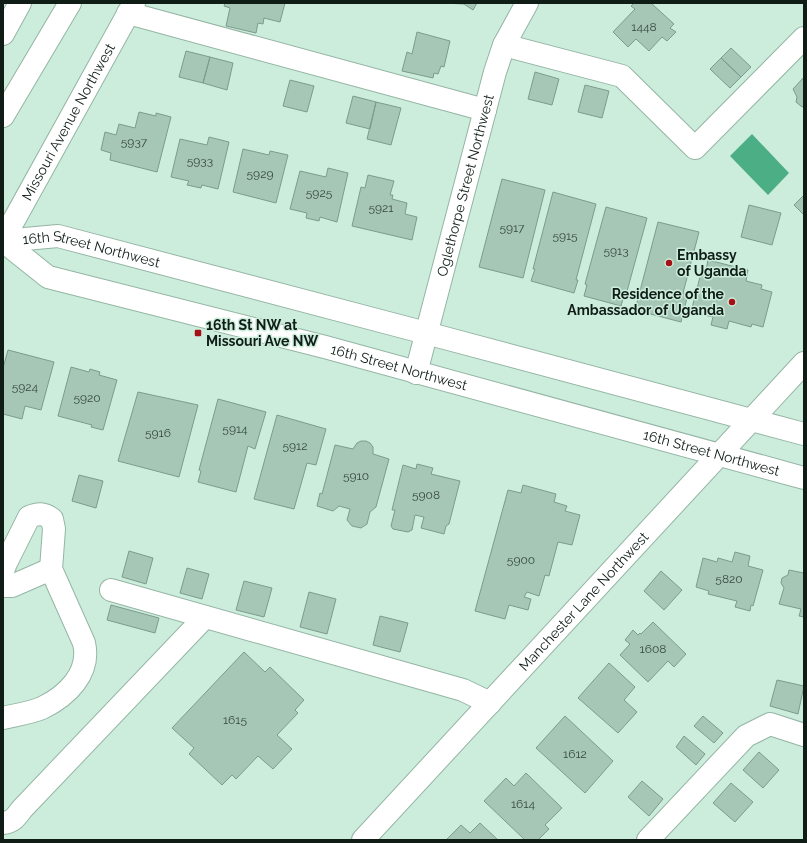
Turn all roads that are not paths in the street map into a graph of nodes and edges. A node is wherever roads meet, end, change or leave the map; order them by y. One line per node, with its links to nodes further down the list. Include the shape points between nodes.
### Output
1 (10, 3): 6 (main road)
2 (20, 3): 7 (main road)
3 (70, 3): 11 (main road)
4 (527, 3): 9 (main road, Oglethorpe Street Northwest)
5 (131, 8): 10 (main road); 12 (main road, Missouri Avenue Northwest)
6 (3, 22)
7 (3, 34)
8 (804, 38): 9 (main road, via 695,148 622,76)
9 (504, 45): 10 (main road, Oglethorpe Street Northwest)
10 (485, 110): 13 (main road, Oglethorpe Street Northwest)
11 (3, 116)
12 (3, 241): 13 (main road, 16th Street Northwest, via 58,236); 15 (main road, 16th Street Northwest, via 48,276)
13 (426, 333): 15 (main road, Oglethorpe Street Northwest); 16 (main road, 16th Street Northwest)
14 (804, 364): 16 (main road, Manchester Lane Northwest)
15 (416, 373): 18 (main road, 16th Street Northwest)
16 (753, 420): 17 (main road, 16th Street Northwest); 18 (main road, Manchester Lane Northwest)
17 (804, 434)
18 (719, 455): 19 (main road, 16th Street Northwest); 25 (main road, Manchester Lane Northwest)
19 (804, 478)
20 (51, 569): 21 (main road, via 54,529 52,519 46,514 35,514 29,517); 22 (main road, via 12,586 4,586); 26 (main road, via 84,643 86,653 83,669 76,682 62,696 41,708)
21 (3, 571)
22 (3, 583)
23 (111, 590): 24 (main road)
24 (204, 618): 25 (main road, via 463,690); 28 (main road, via 14,819)
25 (490, 703): 29 (main road, Manchester Lane Northwest)
26 (3, 718)
27 (804, 735): 30 (main road, via 770,724 746,736)
28 (3, 823)
29 (363, 840)
30 (648, 840)

